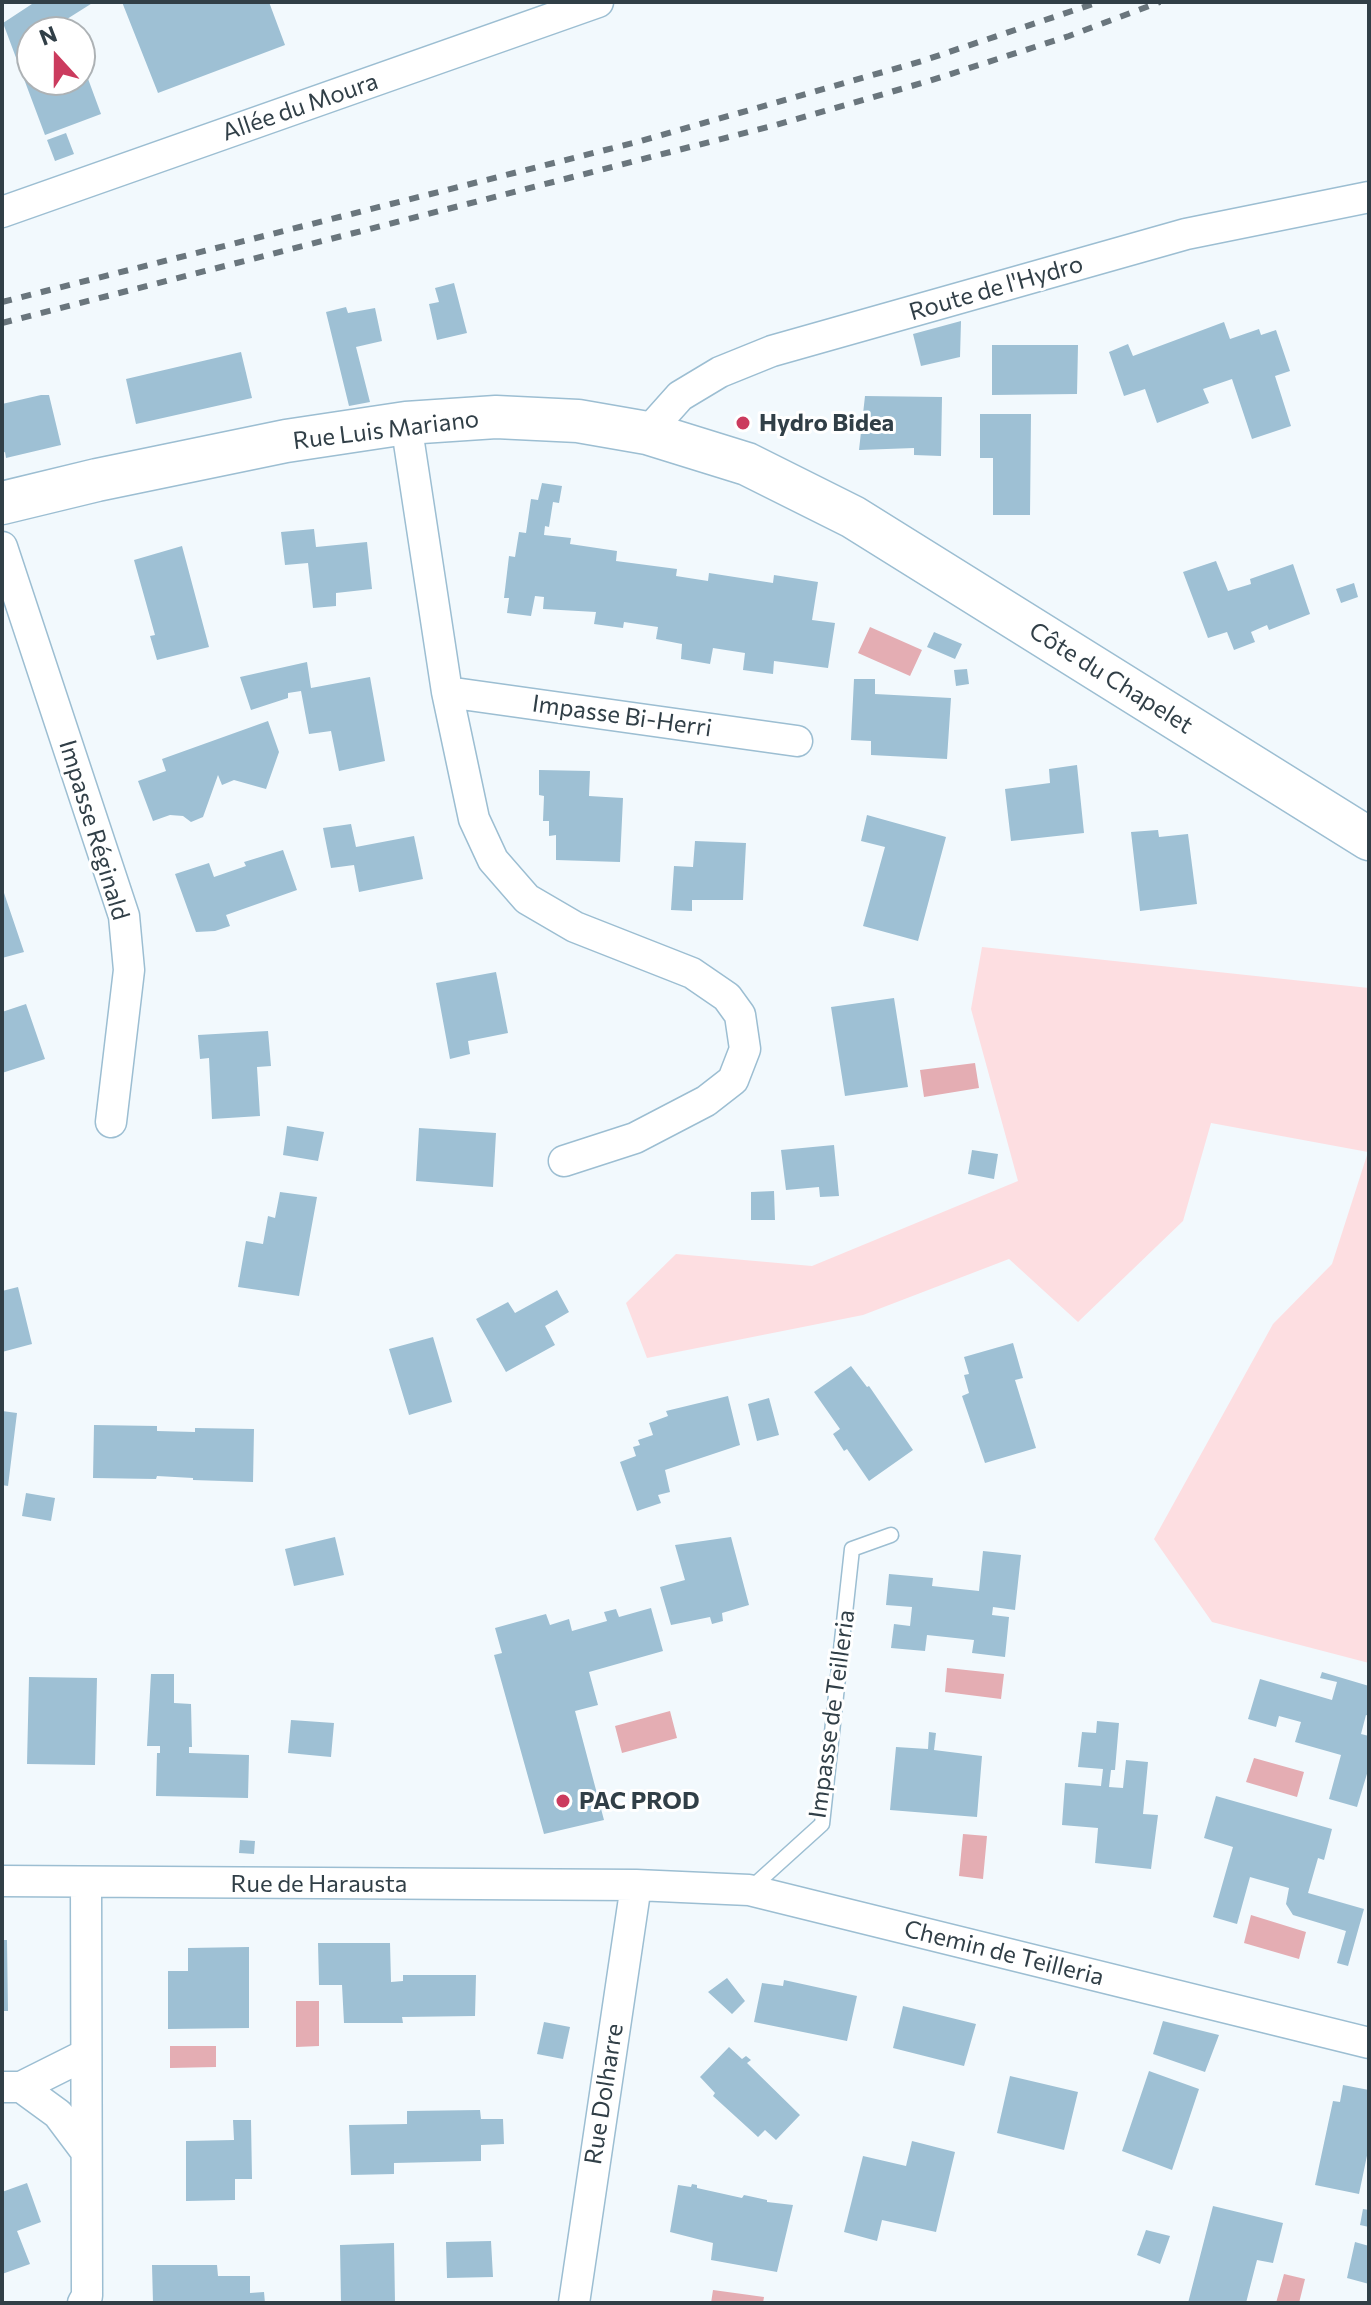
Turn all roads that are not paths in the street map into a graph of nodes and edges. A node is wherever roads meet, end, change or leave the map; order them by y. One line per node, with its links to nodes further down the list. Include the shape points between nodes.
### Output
1 (598, 2): 3 (street, Allée du Moura)
2 (1369, 197): 5 (street, Route de l'Hydro, via 1186,234 772,351 680,396)
3 (2, 212)
4 (406, 423): 5 (street, Rue Luis Mariano, via 496,417 578,421); 6 (street, Rue Luis Mariano, via 274,444); 9 (street)
5 (647, 433): 7 (street, Rue Luis Mariano, via 747,464)
6 (2, 503)
7 (853, 517): 11 (street, Côte du Chapelet)
8 (2, 547): 12 (street, Impasse Réginald, via 124,916 129,970)
9 (447, 692): 10 (street, Impasse Bi-Herri); 13 (street, via 474,819 493,860 527,899 575,927 692,973 727,997 740,1015 745,1049 733,1080 706,1101 635,1138)
10 (797, 741)
11 (1369, 839)
12 (111, 1122)
13 (564, 1161)
14 (891, 1535): 18 (lane, Impasse de Teilleria, via 852,1549 822,1824)
15 (2, 1881): 16 (street, Rue de Harausta)
16 (86, 1883): 17 (street, Rue de Harausta); 20 (street)
17 (636, 1885): 18 (street, Chemin de Teilleria); 24 (street, Rue Dolharre)
18 (749, 1890): 19 (street, Chemin de Teilleria)
19 (1369, 2043)
20 (85, 2055): 21 (street); 22 (street)
21 (12, 2087): 22 (street, via 58,2114)
22 (85, 2150): 23 (street)
23 (83, 2303)
24 (574, 2303)

